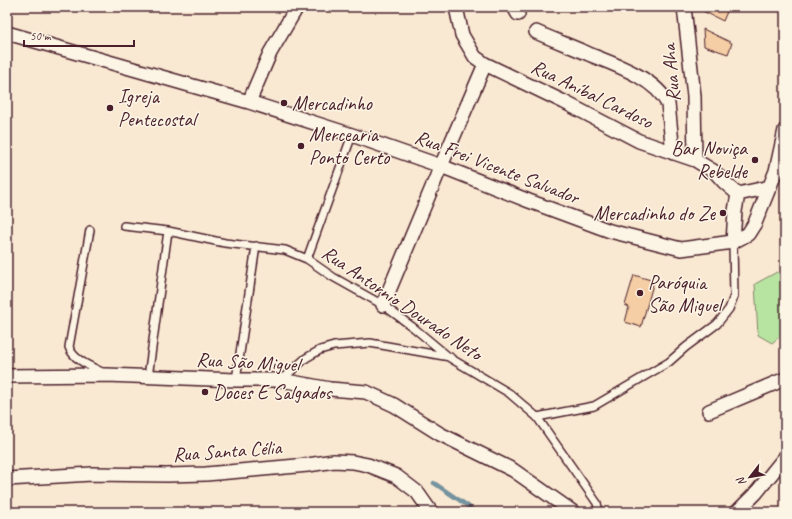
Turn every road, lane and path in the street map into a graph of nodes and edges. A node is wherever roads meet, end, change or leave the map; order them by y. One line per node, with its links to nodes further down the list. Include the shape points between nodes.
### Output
1 (297, 7): 7 (street, via 270,53)
2 (456, 7): 6 (street, Rua Aníbal Cardoso, via 462,35 475,57)
3 (684, 7): 11 (street, Rua Aha, via 694,96)
4 (536, 32): 10 (street, via 632,72 658,89 668,104)
5 (7, 33): 7 (street, Rua Frei Vicente Salvador)
6 (485, 64): 10 (street, Rua Aníbal Cardoso, via 639,141); 12 (street)
7 (249, 102): 9 (street, Rua Frei Vicente Salvador)
8 (785, 130): 13 (street)
9 (352, 135): 12 (street, Rua Frei Vicente Salvador); 20 (lane)
10 (673, 153): 11 (street, Rua Aníbal Cardoso)
11 (695, 160): 14 (street, Rua Aníbal Cardoso, via 715,172)
12 (441, 166): 18 (street, Rua Frei Vicente Salvador, via 529,202 610,231 681,249); 21 (street)
13 (770, 187): 14 (street); 18 (street, via 748,234)
14 (738, 194): 18 (street)
15 (124, 226): 17 (lane, Rua Antornio Dourado Neto)
16 (90, 230): 23 (lane, via 69,347 76,358)
17 (168, 231): 19 (lane, Rua Antornio Dourado Neto, via 225,243); 25 (lane)
18 (733, 242): 30 (lane, via 734,296 718,324 669,362 594,406)
19 (256, 246): 20 (lane, Rua Antornio Dourado Neto, via 285,250); 27 (lane)
20 (307, 258): 21 (lane, Rua Antornio Dourado Neto, via 333,277)
21 (383, 305): 22 (lane, Rua Antornio Dourado Neto)
22 (450, 358): 28 (lane, via 370,343 334,346 306,358); 30 (lane, Rua Antornio Dourado Neto, via 509,393)
23 (107, 375): 24 (street, Rua São Miguel); 25 (street, Rua São Miguel)
24 (7, 376)
25 (148, 377): 27 (street, Rua São Miguel)
26 (785, 379): 29 (street)
27 (236, 380): 28 (street, Rua São Miguel)
28 (281, 380): 34 (street, Rua São Miguel, via 373,395 440,434 513,470)
29 (710, 410)
30 (537, 417): 35 (lane, Rua Antornio Dourado Neto, via 597,503)
31 (785, 457): 36 (street)
32 (7, 479): 33 (street, Rua Santa Célia, via 92,474 206,474 334,461 353,462 396,476 417,492)
33 (431, 512)
34 (573, 512)
35 (599, 512)
36 (737, 512)

